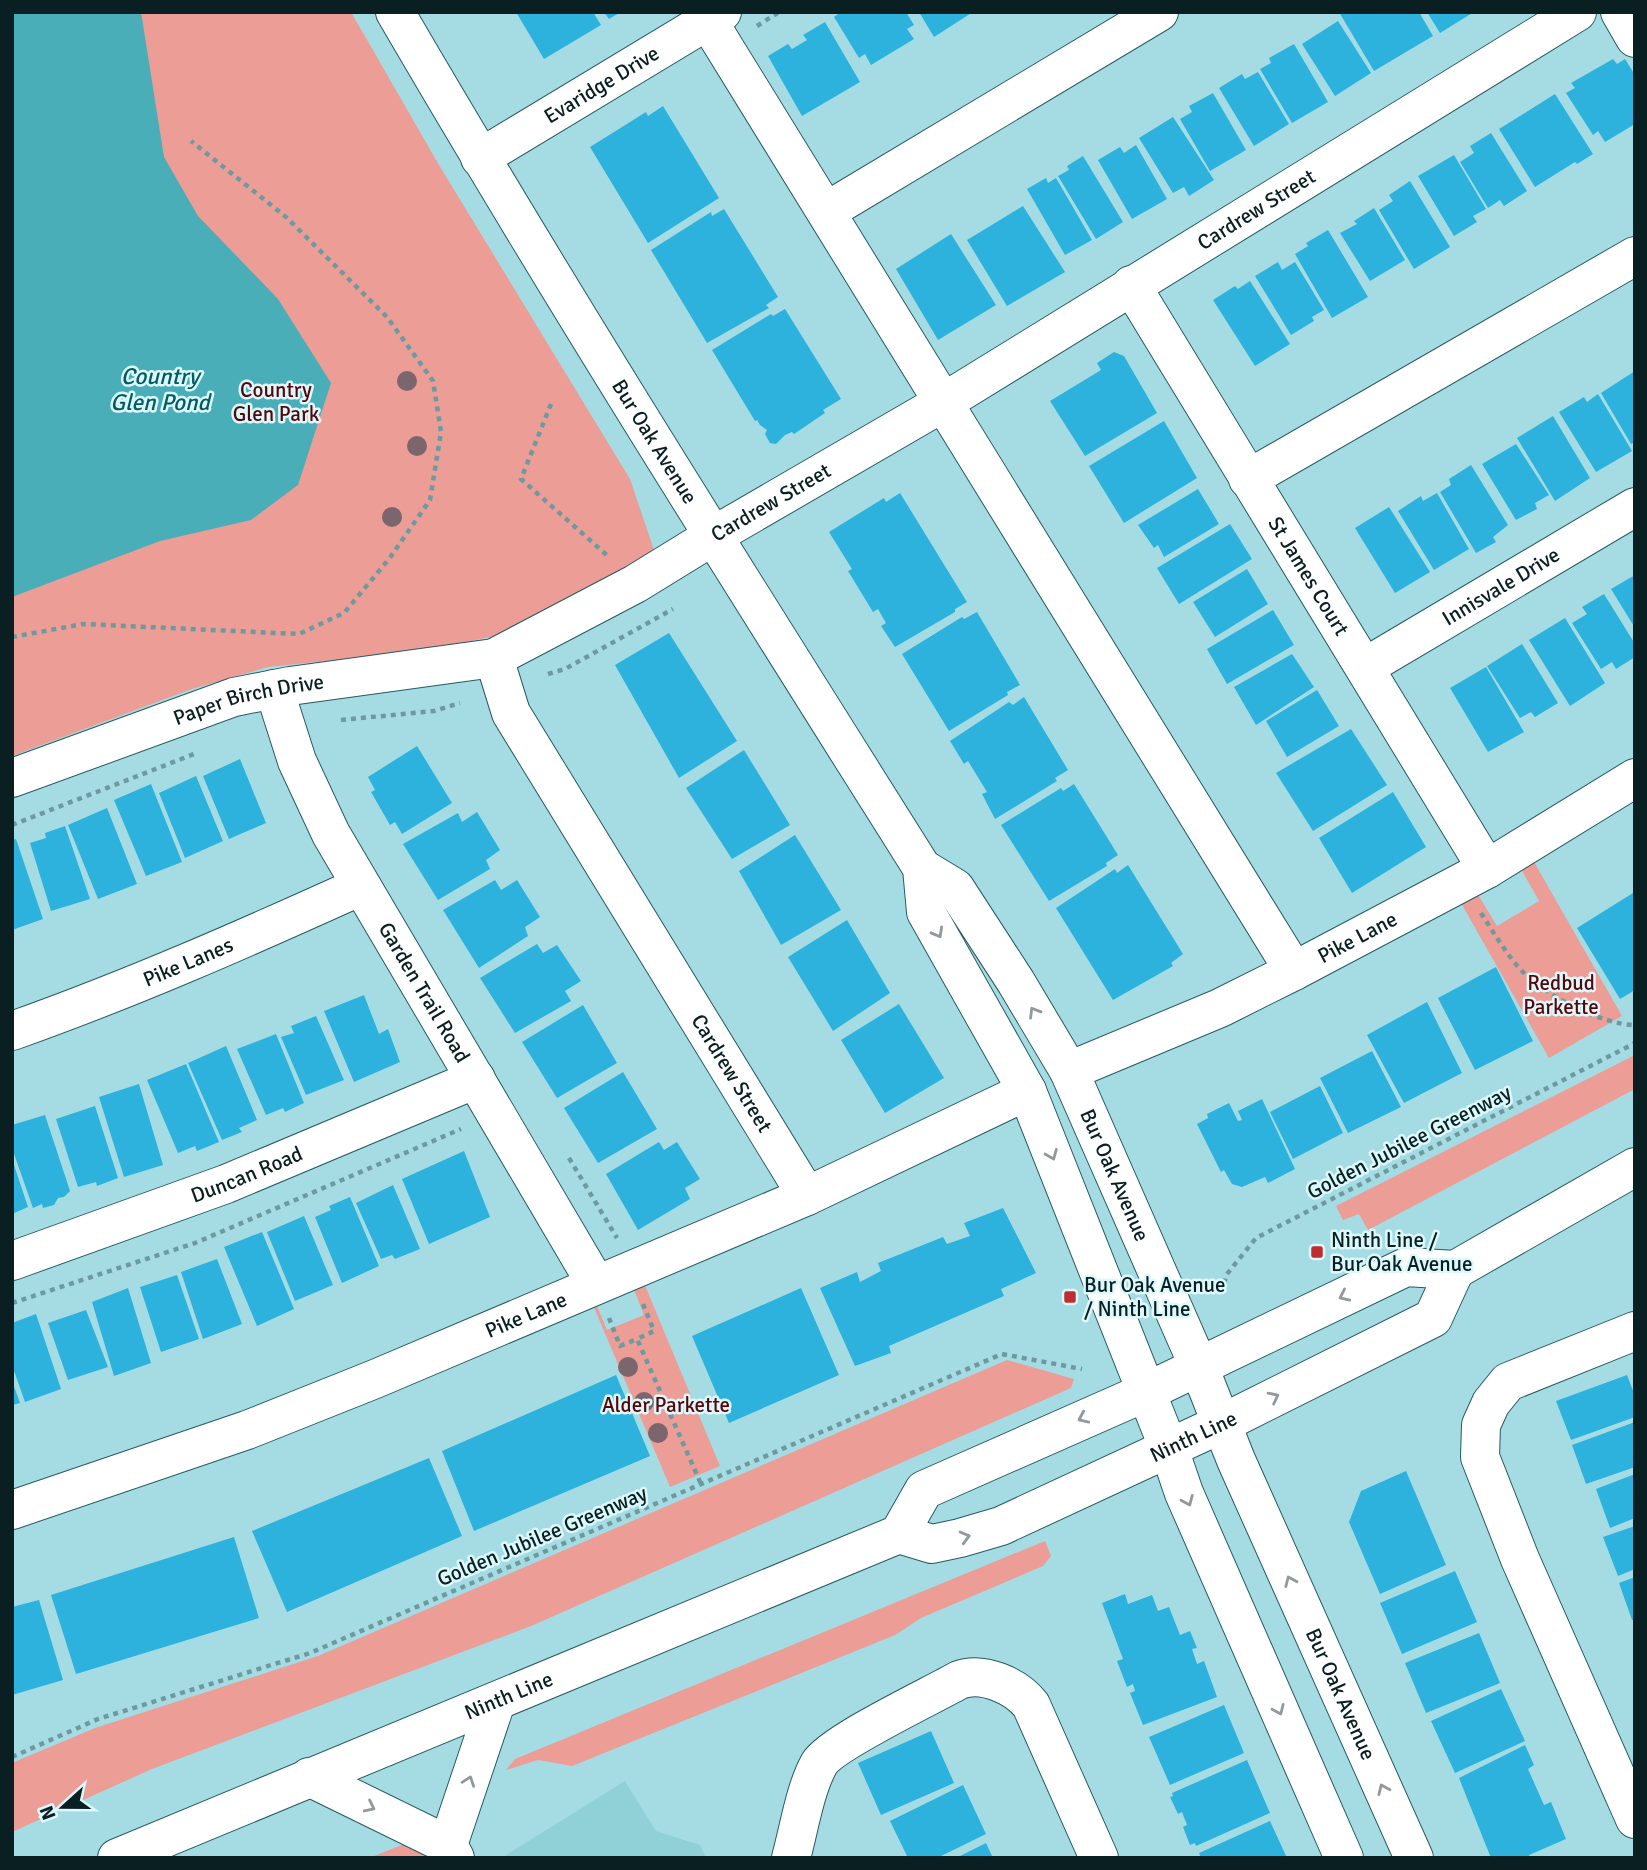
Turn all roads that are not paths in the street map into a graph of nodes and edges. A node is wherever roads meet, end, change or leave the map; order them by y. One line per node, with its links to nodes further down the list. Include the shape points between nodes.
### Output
1 (395, 12): 7 (street, Bur Oak Avenue)
2 (1159, 12): 8 (street)
3 (1577, 12): 10 (street, Cardrew Street)
4 (1620, 12): 6 (street)
5 (715, 17): 7 (street, Evaridge Drive); 8 (street)
6 (1635, 38)
7 (480, 158): 14 (street, Bur Oak Avenue)
8 (827, 211): 11 (street)
9 (1635, 256): 12 (street)
10 (1131, 285): 11 (street, Cardrew Street); 12 (street, St James Court)
11 (944, 402): 14 (street, Cardrew Street); 23 (street)
12 (1248, 480): 15 (street, St James Court)
13 (1635, 507): 15 (street, Innisvale Drive)
14 (713, 536): 16 (street, Cardrew Street); 20 (street, Bur Oak Avenue)
15 (1365, 667): 21 (street, St James Court)
16 (499, 673): 17 (street, Paper Birch Drive); 29 (street, Cardrew Street, via 512,713)
17 (274, 689): 18 (street, Paper Birch Drive, via 205,707); 22 (street, Garden Trail Road, via 306,783)
18 (12, 778)
19 (1635, 778): 21 (street, Pike Lane)
20 (922, 868): 25 (street, Bur Oak Avenue, one-way to 20, via 955,888); 27 (street, Bur Oak Avenue, one-way to 27, via 926,912)
21 (1487, 869): 23 (street, Pike Lane)
22 (361, 886): 24 (street, Pike Lanes, via 177,969); 26 (street, Garden Trail Road)
23 (1294, 971): 25 (street, Pike Lane, via 1220,1008)
24 (12, 1031)
25 (1069, 1071): 34 (street, Bur Oak Avenue)
26 (477, 1079): 30 (street, Duncan Road, via 226,1184); 32 (street, Garden Trail Road)
27 (1027, 1091): 29 (street, Pike Lane); 35 (street, Bur Oak Avenue, one-way to 35)
28 (1635, 1167): 31 (street)
29 (807, 1196): 32 (street, Pike Lane)
30 (12, 1261)
31 (1455, 1270): 34 (street, one-way to 34, via 1406,1267); 36 (street, Ninth Line, one-way to 31, via 1433,1318)
32 (603, 1282): 38 (street, Pike Lane, via 247,1430)
33 (1635, 1331): 42 (street, via 1508,1382 1481,1425 1480,1446 1480,1457 1520,1559)
34 (1199, 1367): 35 (street); 36 (street, Bur Oak Avenue)
35 (1146, 1392): 37 (street, Bur Oak Avenue); 39 (street, one-way to 39, via 924,1490)
36 (1223, 1423): 37 (street, Ninth Line); 48 (street, Bur Oak Avenue, one-way to 36)
37 (1169, 1449): 39 (street, Ninth Line, one-way to 37, via 932,1544 1002,1526); 47 (street, Bur Oak Avenue, one-way to 47, via 1184,1493)
38 (12, 1510)
39 (899, 1534): 40 (street, Ninth Line)
40 (496, 1702): 41 (street, Ninth Line); 43 (street, one-way to 40)
41 (309, 1777): 43 (street, one-way to 43); 44 (street, Ninth Line)
42 (1635, 1819)
43 (451, 1852)
44 (117, 1858)
45 (791, 1858): 46 (street, via 814,1778 826,1756 970,1678 1002,1684 1031,1705)
46 (1099, 1858)
47 (1344, 1858)
48 (1414, 1858)

